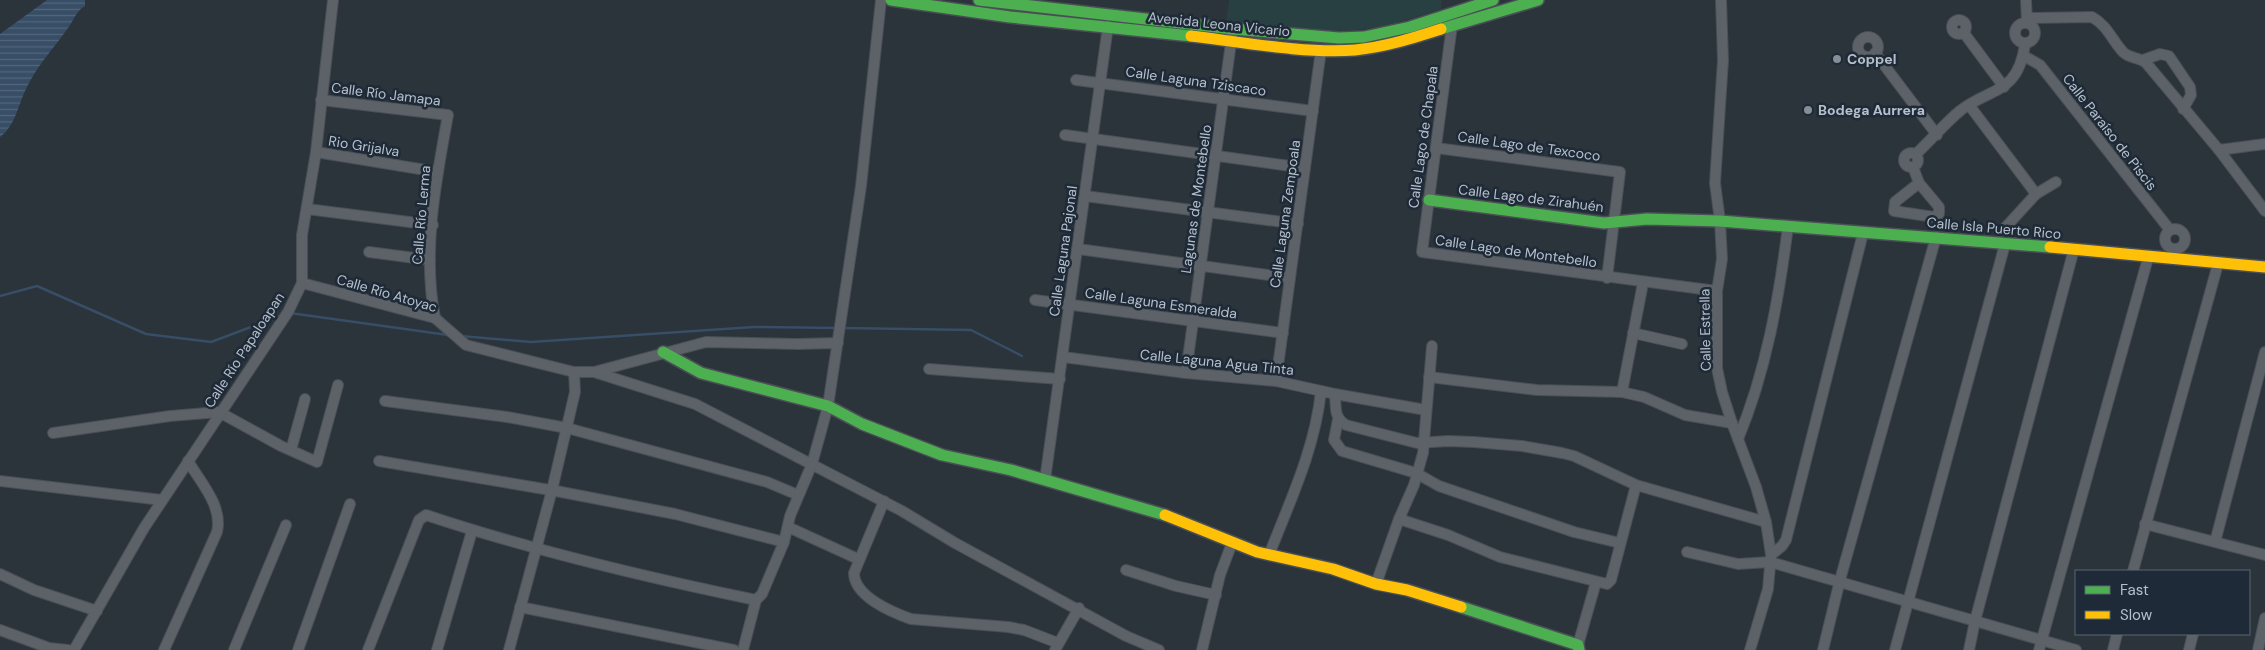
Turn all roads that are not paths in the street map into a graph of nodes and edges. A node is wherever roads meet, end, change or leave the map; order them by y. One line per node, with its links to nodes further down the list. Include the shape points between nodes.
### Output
1 (333, 0): 25 (street, Calle Río Papaloapan)
2 (881, 0): 78 (street, via 862,178)
3 (891, 0): 11 (street, Avenida Leona Vicario)
4 (979, 0): 9 (street, Avenida Leona Vicario)
5 (1493, 0): 15 (street, Avenida Leona Vicario, via 1410,27 1364,37)
6 (1538, 0): 13 (street, Avenida Leona Vicario)
7 (1721, 0): 49 (street, Calle Estrella, via 1723,60 1715,183)
8 (2026, 0): 10 (street)
9 (1053, 4): 11 (street); 15 (street, Avenida Leona Vicario)
10 (2027, 20): 16 (street, via 2036,31 2031,42); 16 (street, via 2017,27 2015,33); 20 (street, via 2092,17 2100,21 2124,53)
11 (1051, 22): 12 (street, Avenida Leona Vicario)
12 (1108, 26): 15 (street, Avenida Leona Vicario); 22 (street, Calle Laguna Pajonal)
13 (1452, 26): 17 (street, Avenida Leona Vicario, via 1376,47); 34 (street, Calle Lago de Chapala)
14 (1964, 33): 23 (street)
15 (1232, 35): 17 (street, Avenida Leona Vicario); 24 (street, Lagunas de Montebello)
16 (2025, 44): 19 (street)
17 (1321, 50): 28 (street, Calle Laguna Zempoala)
18 (1875, 53): 31 (street)
19 (2024, 56): 23 (street); 54 (street, Calle Paraíso de Piscis, via 2040,64)
20 (2143, 60): 27 (street); 27 (street, via 2160,54 2169,56 2190,87 2191,95)
21 (1076, 80): 22 (street, Calle Laguna Tziscaco)
22 (1100, 82): 24 (street, Calle Laguna Tziscaco); 32 (street, Calle Laguna Pajonal)
23 (2004, 86): 26 (street)
24 (1224, 98): 28 (street, Calle Laguna Tziscaco); 37 (street, Lagunas de Montebello)
25 (321, 100): 29 (street, Calle Río Jamapa); 36 (street, Calle Río Papaloapan)
26 (1969, 105): 31 (street); 42 (street)
27 (2183, 109): 35 (street)
28 (1313, 111): 38 (street, Calle Laguna Zempoala)
29 (448, 115): 39 (street, Calle Río Lerma)
30 (1064, 135): 32 (street)
31 (1936, 135): 41 (street, via 1916,154 1919,161 1914,167)
32 (1093, 139): 37 (street); 43 (street, Calle Laguna Pajonal)
33 (2265, 144): 35 (street)
34 (1436, 148): 44 (street, Calle Lago de Chapala); 48 (street, Calle Lago de Texcoco, via 1620,172)
35 (2219, 150): 46 (street)
36 (316, 152): 39 (street, Rio Grijalva); 45 (street, Calle Río Papaloapan)
37 (1216, 156): 38 (street); 47 (street, Lagunas de Montebello)
38 (1305, 168): 50 (street, Calle Laguna Zempoala)
39 (438, 172): 51 (street, Calle Río Lerma)
40 (2056, 182): 42 (street)
41 (1919, 183)
42 (2036, 194): 53 (street)
43 (1085, 196): 47 (street); 58 (street, Calle Laguna Pajonal)
44 (1428, 200): 48 (street, Calle Lago de Zirahuén, via 1604,223); 61 (street, Calle Lago de Chapala)
45 (307, 209): 51 (street); 69 (street, Calle Río Papaloapan, via 302,235)
46 (2265, 211)
47 (1208, 212): 50 (street); 65 (street, Lagunas de Montebello)
48 (1614, 221): 49 (street, Calle Lago de Zirahuén); 68 (street)
49 (1720, 221): 52 (street, Calle Isla Puerto Rico); 71 (street, Calle Estrella, via 1722,258)
50 (1298, 224): 67 (street, Calle Laguna Zempoala)
51 (433, 225): 63 (street, Calle Río Lerma)
52 (1788, 226): 55 (street, Calle Isla Puerto Rico); 104 (street, via 1767,345 1752,406)
53 (2004, 229)
54 (2170, 230)
55 (1864, 233): 56 (street, Calle Isla Puerto Rico); 134 (street, via 1786,540)
56 (1936, 237): 57 (street, Calle Isla Puerto Rico); 138 (street)
57 (2005, 244): 59 (street, Calle Isla Puerto Rico); 143 (street)
58 (1078, 249): 65 (street); 73 (street, Calle Laguna Pajonal)
59 (2074, 250): 62 (street, Calle Isla Puerto Rico); 148 (street)
60 (369, 252): 63 (street)
61 (1422, 252): 68 (street, Calle Lago de Montebello)
62 (2148, 258): 64 (street, Calle Isla Puerto Rico); 153 (street)
63 (430, 260): 74 (street, Calle Río Lerma, via 429,289)
64 (2218, 264): 66 (street, Calle Isla Puerto Rico); 121 (street)
65 (1201, 266): 67 (street); 75 (street, Lagunas de Montebello)
66 (2265, 268)
67 (1290, 278): 76 (street, Calle Laguna Zempoala)
68 (1607, 278): 70 (street, Calle Lago de Montebello)
69 (302, 283): 74 (street, Calle Río Atoyac); 99 (street, Calle Río Papaloapan, via 288,312)
70 (1643, 283): 71 (street, Calle Lago de Montebello); 77 (street)
71 (1717, 291): 101 (street, Calle Estrella, via 1717,368)
72 (1036, 300): 73 (street, Calle Laguna Esmeralda)
73 (1070, 305): 75 (street, Calle Laguna Esmeralda); 83 (street, Calle Laguna Pajonal)
74 (435, 318): 85 (street, Calle Río Atoyac, via 466,345)
75 (1193, 321): 76 (street, Calle Laguna Esmeralda); 87 (street, Lagunas de Montebello)
76 (1283, 333): 90 (street, Calle Laguna Zempoala)
77 (1633, 333): 79 (street); 93 (street)
78 (838, 342): 81 (street, via 706,342); 97 (street)
79 (1682, 344)
80 (1432, 346): 88 (street)
81 (663, 352): 86 (street); 97 (street, via 700,373)
82 (2265, 352): 126 (street)
83 (1063, 357): 87 (street, Calle Laguna Agua Tinta); 89 (street, Calle Laguna Pajonal)
84 (929, 369): 89 (street)
85 (574, 372): 86 (street, Calle Río Atoyac); 102 (street, via 575,392)
86 (594, 372): 109 (street, via 695,404)
87 (1186, 373): 90 (street, Calle Laguna Agua Tinta)
88 (1429, 377): 93 (street, via 1537,390); 98 (street)
89 (1060, 379): 111 (street, Calle Laguna Pajonal)
90 (1276, 381): 92 (street, Calle Laguna Agua Tinta)
91 (338, 385): 106 (street, via 317,462)
92 (1321, 391): 94 (street, Calle Laguna Agua Tinta); 131 (street, via 1310,452)
93 (1622, 392): 101 (street, via 1644,397 1685,415)
94 (1335, 394): 98 (street, Calle Laguna Agua Tinta); 100 (street)
95 (305, 399): 106 (street)
96 (385, 401): 102 (street, via 507,416)
97 (828, 406): 109 (street); 111 (street, via 862,424 942,455)
98 (1426, 410): 105 (street)
99 (219, 412): 103 (street); 106 (street); 107 (street, Calle Río Papaloapan)
100 (1338, 418): 105 (street, via 1346,425); 110 (street, via 1334,440 1342,451)
101 (1732, 423): 104 (street, Calle Estrella)
102 (567, 428): 114 (street); 115 (street, via 767,482)
103 (53, 432)
104 (1738, 439): 120 (street, Calle Estrella)
105 (1425, 443): 110 (street); 113 (street, via 1474,442 1562,453)
106 (290, 450)
107 (188, 461): 116 (street, Calle Río Papaloapan); 158 (street, via 216,507 219,523)
108 (379, 461): 114 (street)
109 (812, 464): 115 (street); 117 (street)
110 (1416, 473): 119 (street); 128 (street, via 1439,486 1574,532)
111 (1045, 480): 127 (street, via 1162,514)
112 (0, 481): 116 (street)
113 (1636, 485): 120 (street); 128 (street)
114 (552, 490): 125 (street, via 675,514); 129 (street)
115 (798, 495): 123 (street)
116 (162, 500): 146 (street, Calle Río Papaloapan)
117 (884, 501): 133 (street); 145 (street)
118 (350, 504): 160 (street)
119 (1399, 519): 139 (street, via 1500,557); 140 (street)
120 (1766, 522): 134 (street, Calle Estrella)
121 (2146, 524): 126 (street); 136 (street)
122 (286, 525): 159 (street)
123 (788, 526): 125 (street); 133 (street)
124 (472, 531): 129 (street); 161 (street, via 426,515 421,517); 162 (street)
125 (784, 542): 142 (street, via 762,594)
126 (2215, 542): 132 (street)
127 (1232, 543): 131 (street); 141 (street)
128 (1620, 543): 139 (street, via 1609,584)
129 (535, 550): 142 (street); 144 (street)
130 (1687, 552): 134 (street, via 1738,564)
131 (1269, 555): 140 (street, via 1333,569)
132 (2265, 555)
133 (858, 559): 154 (street, via 854,582 861,591 896,614 910,619 1024,630)
134 (1771, 559): 138 (street); 168 (street, Calle Estrella, via 1766,597)
135 (1126, 570): 141 (street)
136 (2133, 570)
137 (0, 574): 146 (street, via 34,590)
138 (1840, 580): 143 (street); 169 (street)
139 (1596, 582): 155 (street)
140 (1376, 584): 155 (street, via 1407,590)
141 (1216, 595): 167 (street)
142 (756, 600): 165 (street)
143 (1908, 601): 148 (street); 170 (street)
144 (520, 607): 163 (street); 164 (street)
145 (1079, 608): 154 (street); 166 (street, via 1126,636)
146 (97, 611): 157 (street, Calle Río Papaloapan)
147 (2265, 618): 152 (street)
148 (1975, 621): 153 (street); 171 (street)
149 (0, 630): 156 (street, via 49,648)
150 (2117, 635): 173 (street)
151 (2193, 635): 174 (street)
152 (2263, 637): 175 (street)
153 (2040, 645): 172 (street)
154 (1057, 647)
155 (1578, 648)
156 (68, 650)
157 (74, 650)
158 (164, 650)
159 (234, 650)
160 (298, 650)
161 (368, 650)
162 (437, 650)
163 (509, 650)
164 (734, 650)
165 (743, 650)
166 (1159, 650)
167 (1202, 650)
168 (1750, 650)
169 (1823, 650)
170 (1895, 650)
171 (1969, 650)
172 (2076, 650)
173 (2113, 650)
174 (2189, 650)
175 (2258, 650)

